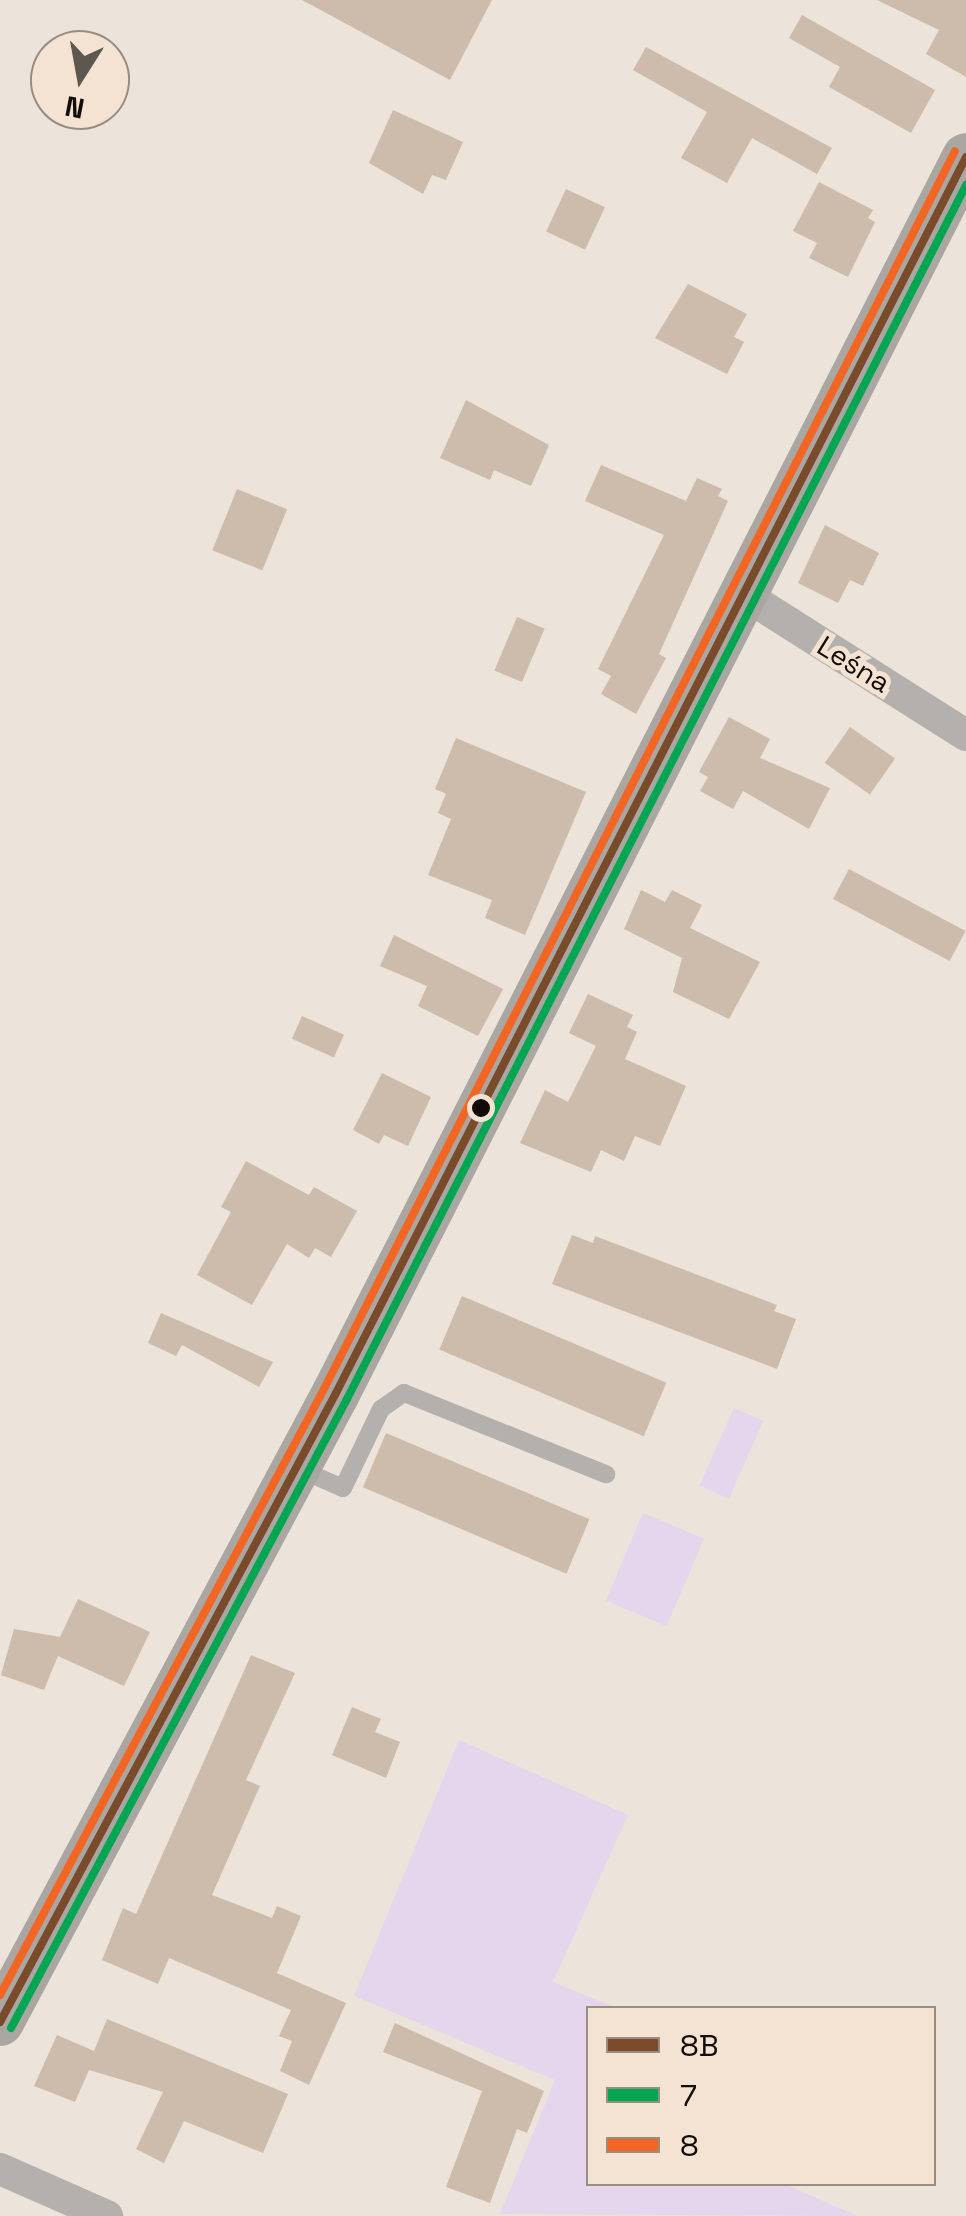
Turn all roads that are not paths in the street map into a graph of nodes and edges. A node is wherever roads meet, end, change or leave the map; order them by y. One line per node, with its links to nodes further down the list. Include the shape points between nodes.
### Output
1 (966, 157): 2 (street)
2 (742, 593): 3 (street, Leśna); 4 (street)
3 (966, 735)
4 (297, 1468): 5 (lane, via 343,1488 381,1409 404,1393); 6 (street)
5 (606, 1474)
6 (0, 2022)
7 (0, 2169): 8 (street)
8 (52, 2205): 9 (street)
9 (107, 2216)

